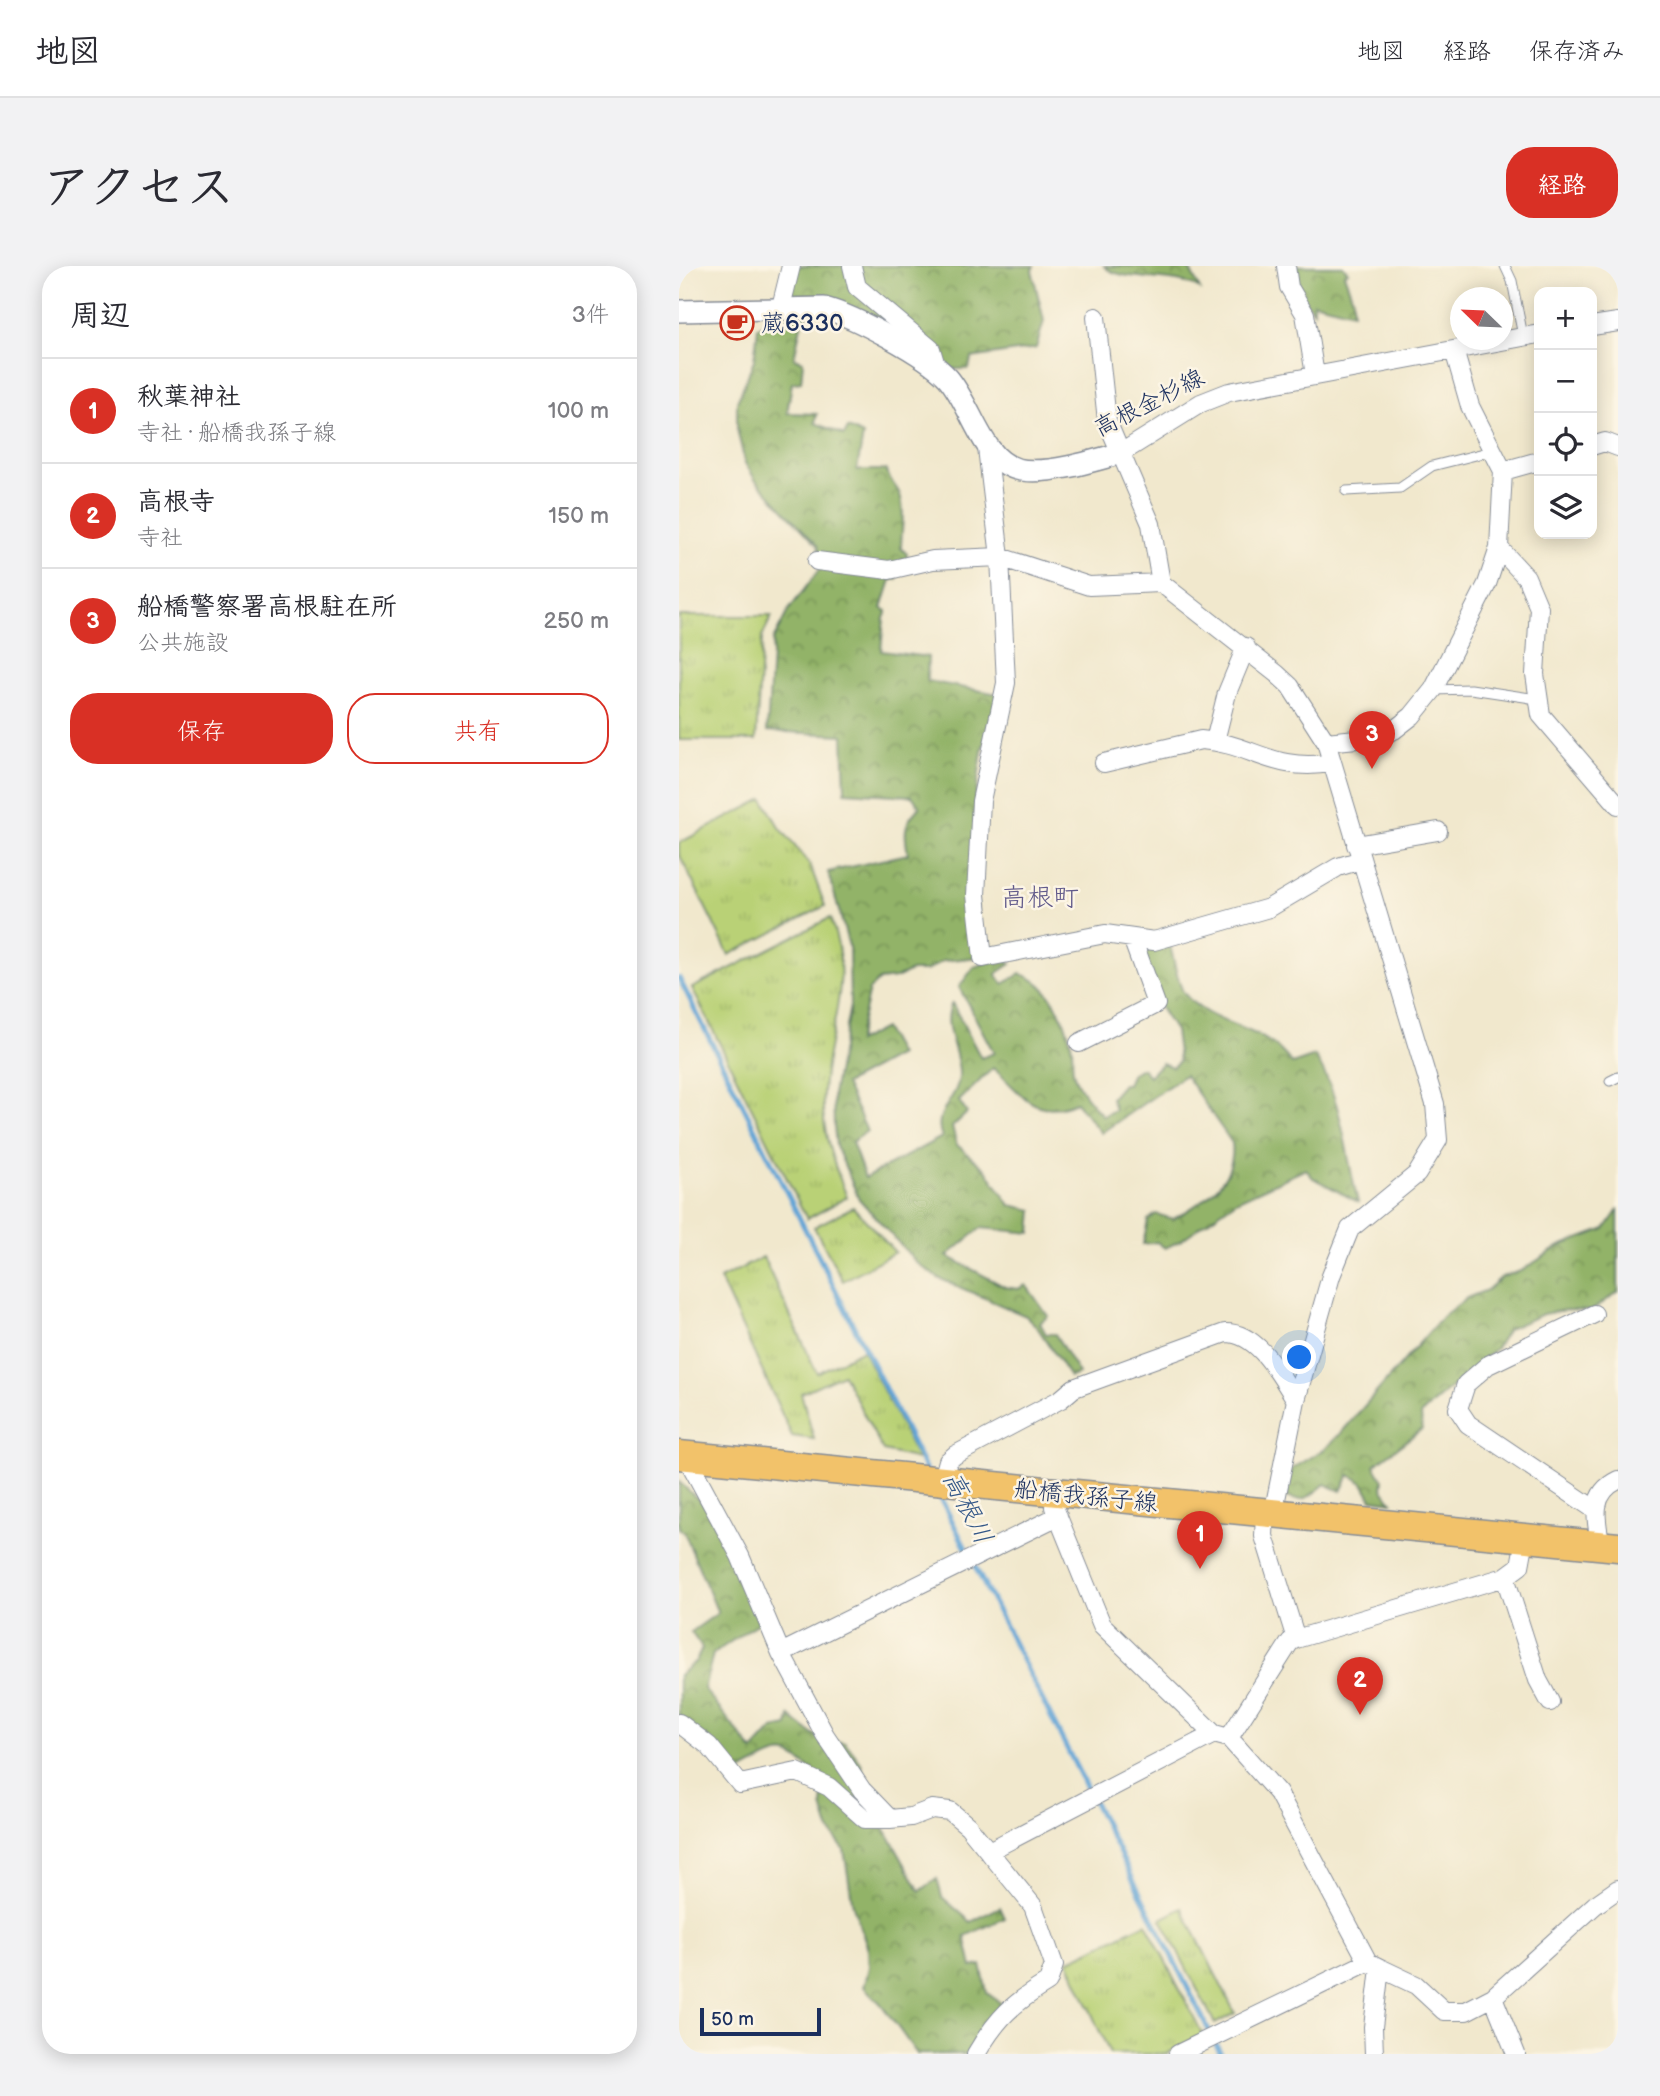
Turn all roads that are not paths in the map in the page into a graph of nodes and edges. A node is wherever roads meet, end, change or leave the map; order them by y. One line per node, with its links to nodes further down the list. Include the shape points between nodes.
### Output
1 (791, 266): 5 (street)
2 (852, 266): 13 (street, via 857,286 931,349)
3 (1286, 266): 14 (street, via 1289,287 1305,314)
4 (1505, 266): 10 (lane)
5 (781, 307): 6 (street); 13 (street, via 824,308 847,314)
6 (679, 312)
7 (1096, 317): 19 (street, via 1103,402)
8 (1618, 322): 9 (street)
9 (1597, 325)
10 (1531, 335): 11 (street, 高根金杉線)
11 (1513, 339)
12 (1454, 350): 14 (street, 高根金杉線); 18 (street, via 1470,406)
13 (937, 369): 17 (street, via 965,400)
14 (1315, 374): 19 (street, 高根金杉線, via 1229,392 1201,403)
15 (1597, 444): 16 (street)
16 (1618, 447)
17 (987, 448): 19 (street, 高根金杉線, via 1007,465 1028,471 1083,464); 24 (street)
18 (1492, 451): 21 (street); 22 (lane, via 1432,466 1400,488)
19 (1121, 453): 26 (street, via 1151,524)
20 (1534, 462): 21 (street)
21 (1503, 471): 23 (street)
22 (1346, 491)
23 (1499, 548): 28 (street, via 1487,584); 29 (street, via 1526,578 1539,608)
24 (1000, 557): 25 (street, via 933,560 889,570); 26 (street, via 1089,586); 37 (street, via 1006,683 981,801 976,895 983,958 1105,934)
25 (817, 561)
26 (1161, 583): 27 (street)
27 (1246, 647): 30 (street, via 1227,693); 31 (street, via 1290,687)
28 (1433, 690): 29 (lane); 31 (street, via 1394,730 1377,737)
29 (1537, 699): 34 (street, via 1550,729)
30 (1215, 741): 32 (street, via 1201,740); 33 (street, via 1294,766)
31 (1326, 742): 33 (street)
32 (1104, 763)
33 (1331, 763): 36 (street)
34 (1618, 805)
35 (1438, 831): 36 (street)
36 (1359, 852): 37 (street, via 1269,908 1154,941); 40 (street, via 1435,1104 1438,1140 1417,1174 1350,1229 1331,1276)
37 (1132, 938): 38 (street, via 1156,1004)
38 (1079, 1042)
39 (1594, 1314): 45 (street, via 1488,1365 1466,1384 1458,1409 1468,1424)
40 (1296, 1400): 43 (street, via 1247,1338 1237,1332 1225,1333 1074,1388 955,1455 948,1461); 46 (street)
41 (682, 1455): 43 (main road, 船橋我孫子線); 51 (street, via 740,1556)
42 (1618, 1480): 45 (street, via 1601,1494)
43 (942, 1482): 44 (main road, 船橋我孫子線)
44 (1053, 1504): 46 (main road, 船橋我孫子線); 51 (street, via 971,1559); 54 (street, via 1102,1625)
45 (1594, 1509): 48 (street)
46 (1269, 1514): 47 (main road, 船橋我孫子線); 50 (street, via 1264,1535)
47 (1525, 1539): 48 (main road, 船橋我孫子線); 49 (street, via 1520,1566)
48 (1612, 1551)
49 (1506, 1577): 50 (street); 52 (street, via 1538,1680)
50 (1296, 1639): 54 (street)
51 (782, 1653): 55 (street, via 825,1735 862,1790)
52 (1550, 1702)
53 (679, 1723): 55 (street, via 709,1746 740,1784 797,1772 829,1787 865,1819)
54 (1222, 1736): 56 (street); 58 (street, via 1277,1793)
55 (890, 1819): 56 (street, via 932,1809 950,1811)
56 (989, 1850): 61 (street, via 1033,1906 1054,1965 1048,1982 1015,2002 993,2025)
57 (1618, 1889): 59 (street)
58 (1374, 1965): 59 (street, via 1416,1985 1444,2011 1466,2011); 60 (street); 63 (street)
59 (1493, 1997): 64 (street)
60 (1208, 2047): 62 (street)
61 (976, 2054)
62 (1178, 2054)
63 (1374, 2054)
64 (1516, 2054)

